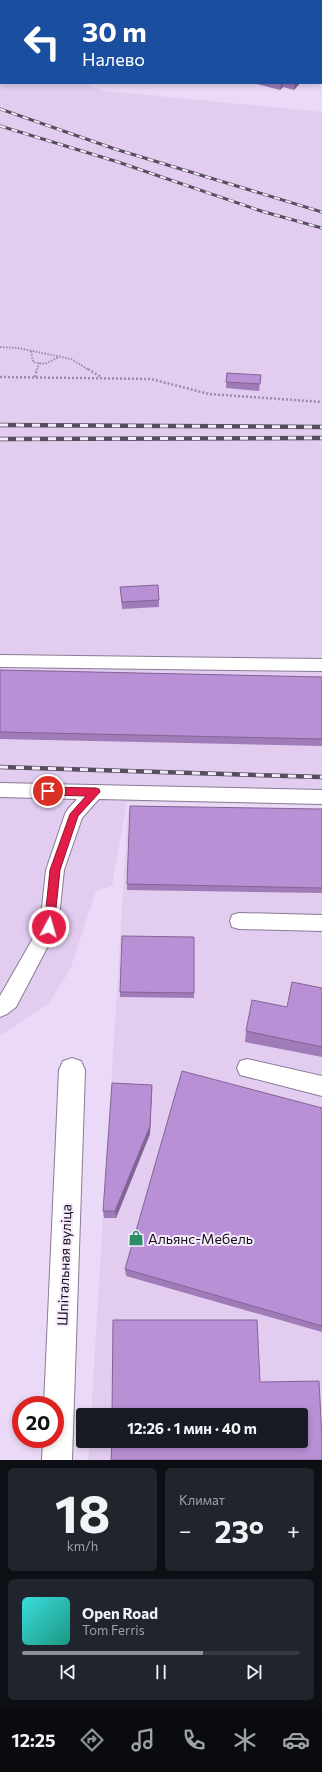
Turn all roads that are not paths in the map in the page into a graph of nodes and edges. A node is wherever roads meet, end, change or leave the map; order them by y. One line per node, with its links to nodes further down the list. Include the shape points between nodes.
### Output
1 (0, 661): 2 (lane)
2 (322, 665)
3 (0, 790): 4 (lane)
4 (96, 792): 5 (lane); 8 (lane, via 74,814 55,870 49,927 9,1001)
5 (322, 797)
6 (239, 921): 7 (lane)
7 (322, 923)
8 (0, 1008)
9 (247, 1068): 11 (lane)
10 (72, 1070): 12 (street, Шпітальная вуліца)
11 (322, 1086)
12 (56, 1460)

